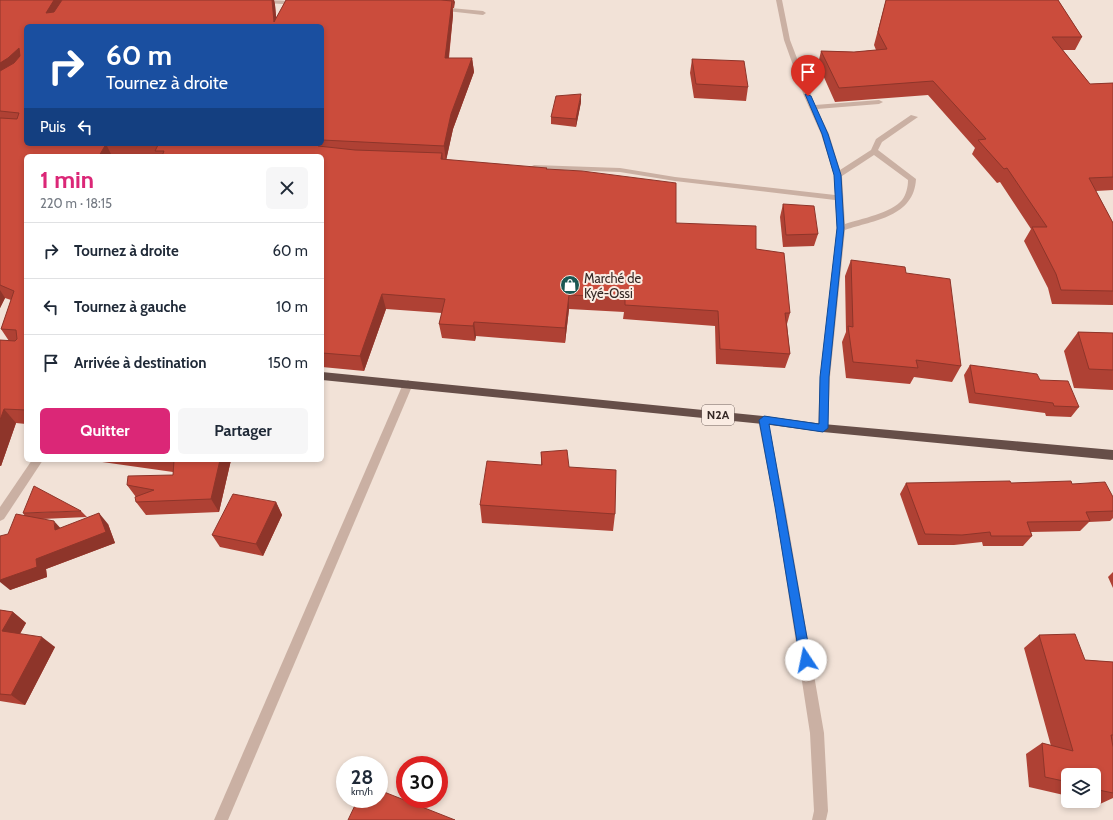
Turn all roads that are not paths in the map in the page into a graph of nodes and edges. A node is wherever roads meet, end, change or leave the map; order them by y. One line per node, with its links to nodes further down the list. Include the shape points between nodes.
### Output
1 (250, 0): 3 (street)
2 (779, 0): 7 (street, via 787,40)
3 (305, 3)
4 (430, 9): 5 (street)
5 (483, 12)
6 (879, 102): 7 (street)
7 (813, 108): 11 (street, via 825,134)
8 (914, 117): 9 (street, via 879,141)
9 (874, 151): 11 (street); 13 (street, via 912,179 912,188 903,205)
10 (524, 167): 12 (street, via 620,170)
11 (838, 175): 12 (street)
12 (838, 198): 13 (street)
13 (841, 228): 17 (street, via 825,377)
14 (324, 376): 15 (highway, N2A)
15 (408, 384): 16 (highway, N2A); 21 (street)
16 (764, 420): 17 (highway, N2A); 22 (street, via 817,733 821,811)
17 (823, 428): 18 (highway, N2A)
18 (1113, 455)
19 (37, 462): 20 (street)
20 (0, 516)
21 (221, 820)
22 (819, 820)

